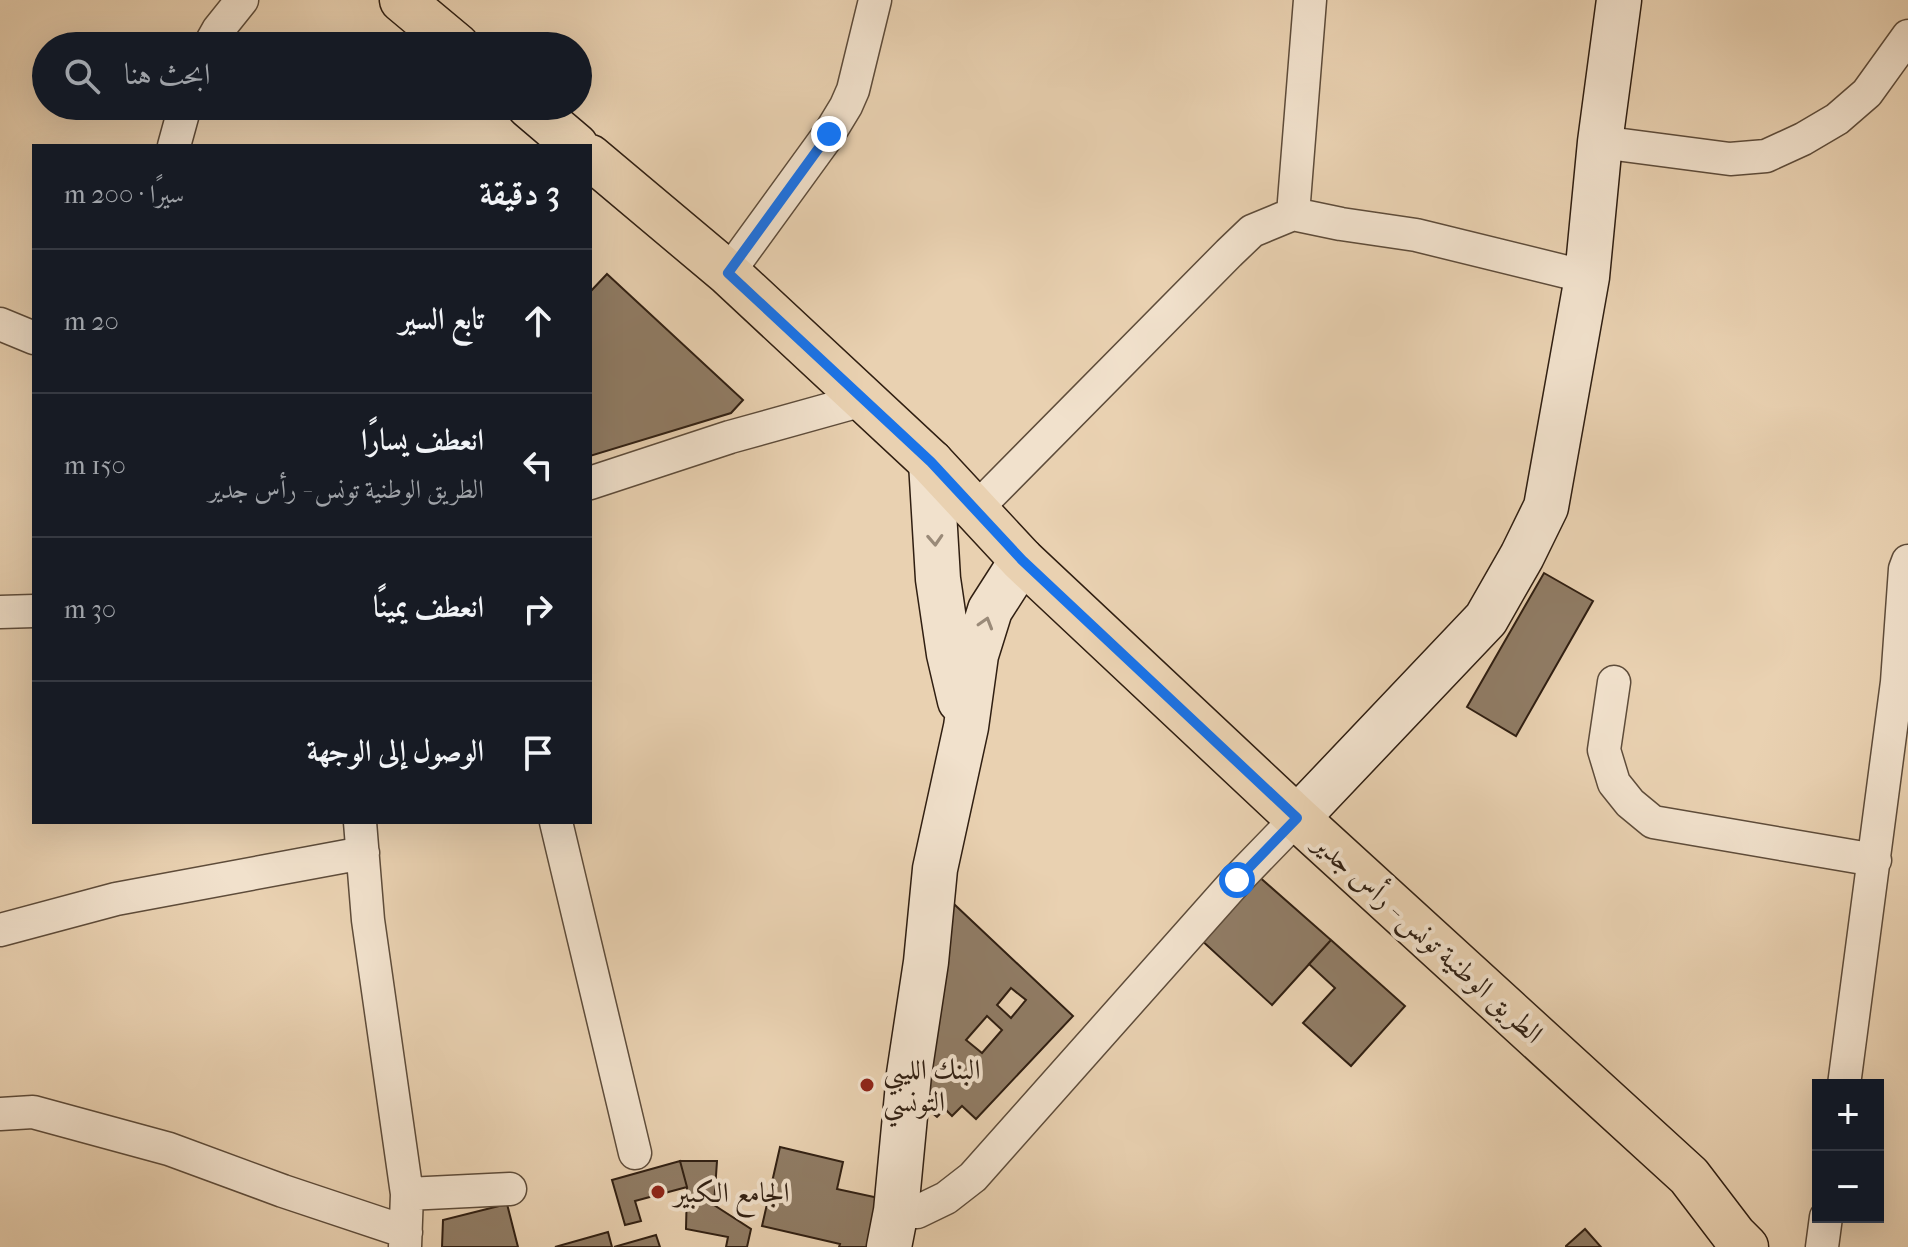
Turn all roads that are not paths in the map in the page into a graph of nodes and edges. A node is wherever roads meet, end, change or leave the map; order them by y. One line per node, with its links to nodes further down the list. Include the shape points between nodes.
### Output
1 (242, 0): 6 (street)
2 (402, 0): 7 (main road)
3 (875, 0): 16 (street, via 846,106)
4 (1310, 0): 15 (street)
5 (1619, 0): 11 (street)
6 (217, 32)
7 (440, 32)
8 (1908, 36): 11 (street, via 1867,93 1837,119 1766,156 1730,159)
9 (181, 120): 12 (street)
10 (545, 120): 13 (main road)
11 (1600, 142): 17 (street)
12 (175, 144)
13 (574, 144)
14 (592, 159): 16 (main road, الطريق الوطنية تونس - رأس جدير)
15 (1293, 214): 17 (street, via 1416,235); 23 (street, via 1252,231)
16 (728, 273): 20 (main road, الطريق الوطنية تونس - رأس جدير)
17 (1587, 277): 30 (street, via 1546,507 1522,556 1486,619)
18 (0, 324): 19 (street)
19 (32, 337)
20 (863, 400): 21 (main road, الطريق الوطنية تونس - رأس جدير); 22 (street)
21 (931, 462): 23 (main road, الطريق الوطنية تونس - رأس جدير); 29 (street, one-way to 29, via 938,579)
22 (592, 482)
23 (975, 510): 24 (main road, الطريق الوطنية تونس - رأس جدير)
24 (1022, 560): 29 (street, one-way to 24, via 976,655 990,610); 30 (main road, الطريق الوطنية تونس - رأس جدير)
25 (1908, 561): 33 (street)
26 (32, 611): 27 (street)
27 (0, 612)
28 (1614, 682): 33 (street, via 1604,750 1614,783 1653,822)
29 (966, 727): 41 (street, via 935,869)
30 (1297, 818): 41 (street, via 973,1177); 43 (main road, الطريق الوطنية تونس - رأس جدير, via 1689,1176)
31 (556, 824): 37 (street)
32 (361, 837): 34 (street); 39 (street)
33 (1875, 860): 35 (street)
34 (0, 930)
35 (1845, 1079)
36 (0, 1114): 42 (street, via 33,1112 169,1149)
37 (635, 1153)
38 (510, 1189): 39 (street)
39 (407, 1194): 42 (street)
40 (1825, 1223): 44 (street)
41 (893, 1229)
42 (405, 1240)
43 (1739, 1243)
44 (1822, 1247)

